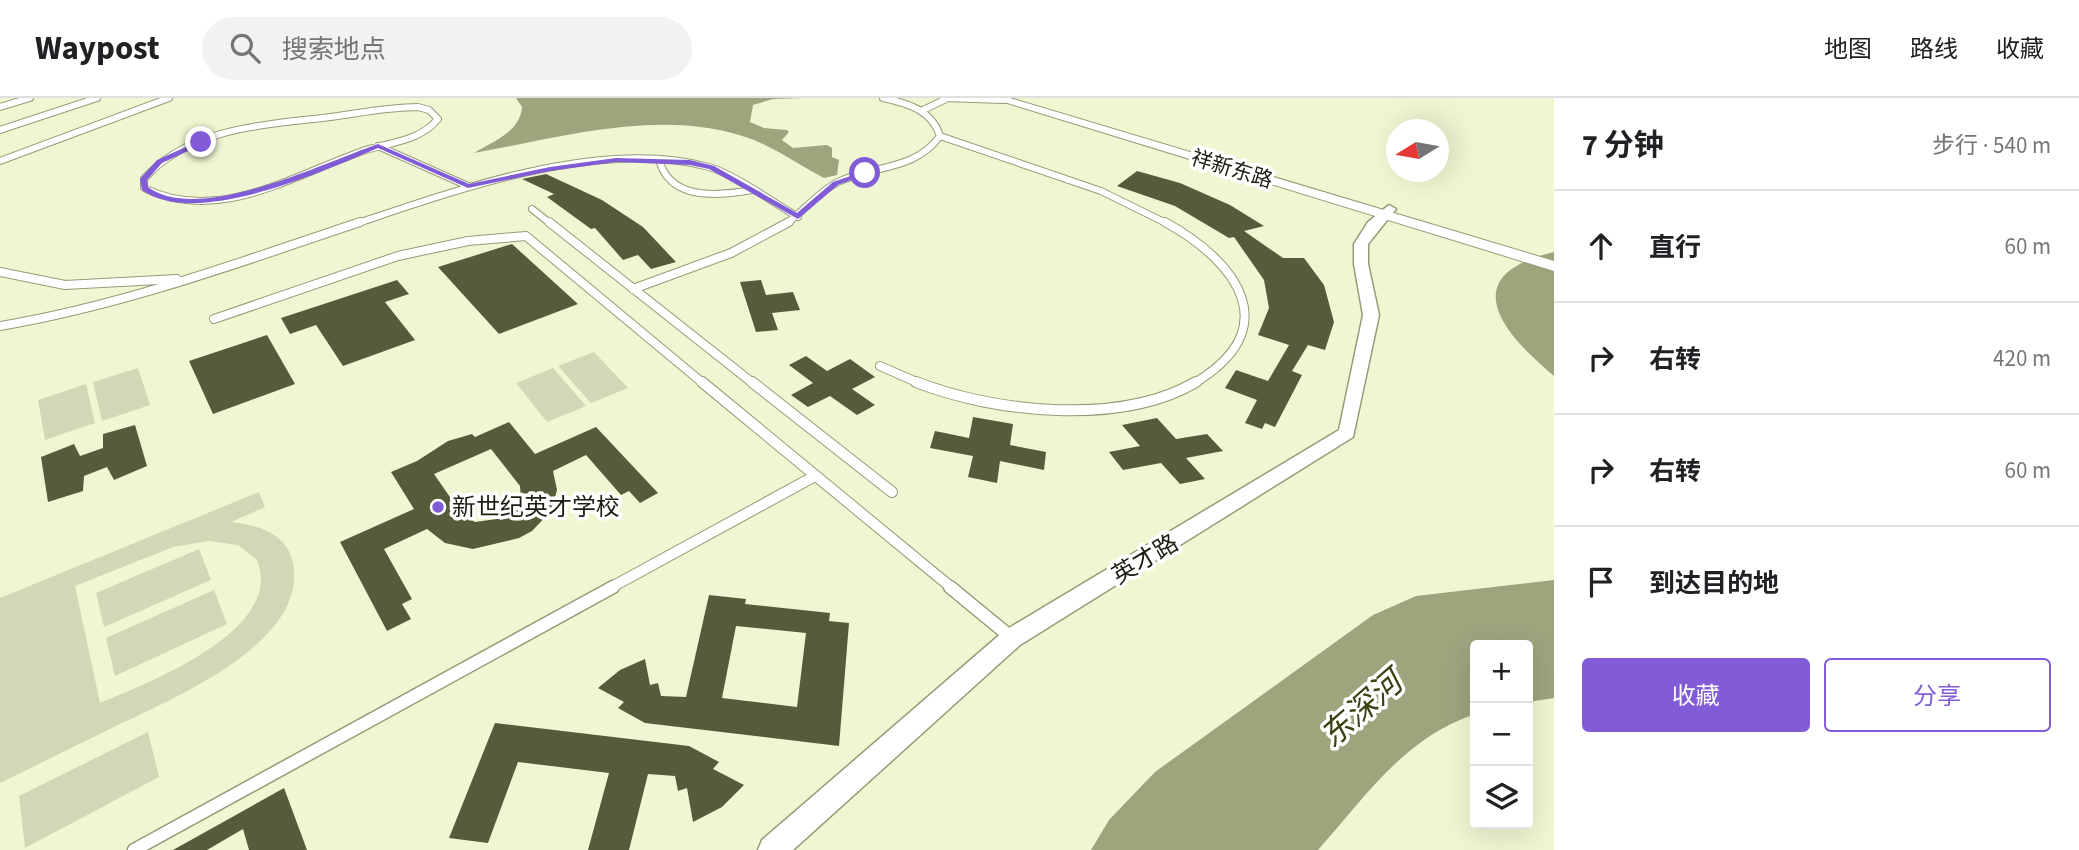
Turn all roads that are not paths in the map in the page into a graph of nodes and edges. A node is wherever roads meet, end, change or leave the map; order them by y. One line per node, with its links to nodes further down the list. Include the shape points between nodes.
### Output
1 (30, 98): 7 (lane)
2 (97, 98): 9 (lane)
3 (169, 98): 13 (lane)
4 (888, 98): 8 (lane)
5 (944, 98): 6 (lane); 8 (lane)
6 (1005, 99): 17 (street, 祥新东路)
7 (0, 107)
8 (921, 111): 10 (lane, via 932,118)
9 (0, 130)
10 (940, 136): 18 (lane, via 926,154 835,184); 27 (lane, via 1111,195 1170,224 1237,282 1247,320 1242,340 1212,374 1186,388 1119,406 1079,410 993,403 914,382)
11 (378, 146): 11 (lane, via 426,131 438,119 436,114 418,107 388,108 228,133 160,161 144,179 144,188 180,200 231,197 300,178); 14 (lane)
12 (659, 159): 14 (lane, via 550,169); 15 (lane, via 712,168); 15 (lane, via 663,175 682,189 716,194)
13 (0, 161)
14 (468, 186): 23 (lane)
15 (752, 190): 18 (lane)
16 (532, 209): 24 (lane)
17 (1386, 212): 19 (street, 祥新东路); 30 (street, 英才路, via 1361,244 1371,315 1347,433)
18 (798, 216): 24 (lane, via 733,251)
19 (1469, 237): 20 (street); 21 (street, 祥新东路)
20 (1554, 259)
21 (1554, 266)
22 (0, 272): 23 (lane, via 90,285)
23 (193, 277): 26 (lane, via 103,306)
24 (633, 289): 29 (lane)
25 (214, 319): 28 (lane, via 398,256 468,241 526,236)
26 (0, 326)
27 (880, 366)
28 (815, 477): 30 (lane); 31 (lane)
29 (892, 492)
30 (1013, 638): 32 (street, 英才路)
31 (134, 850)
32 (772, 850)

